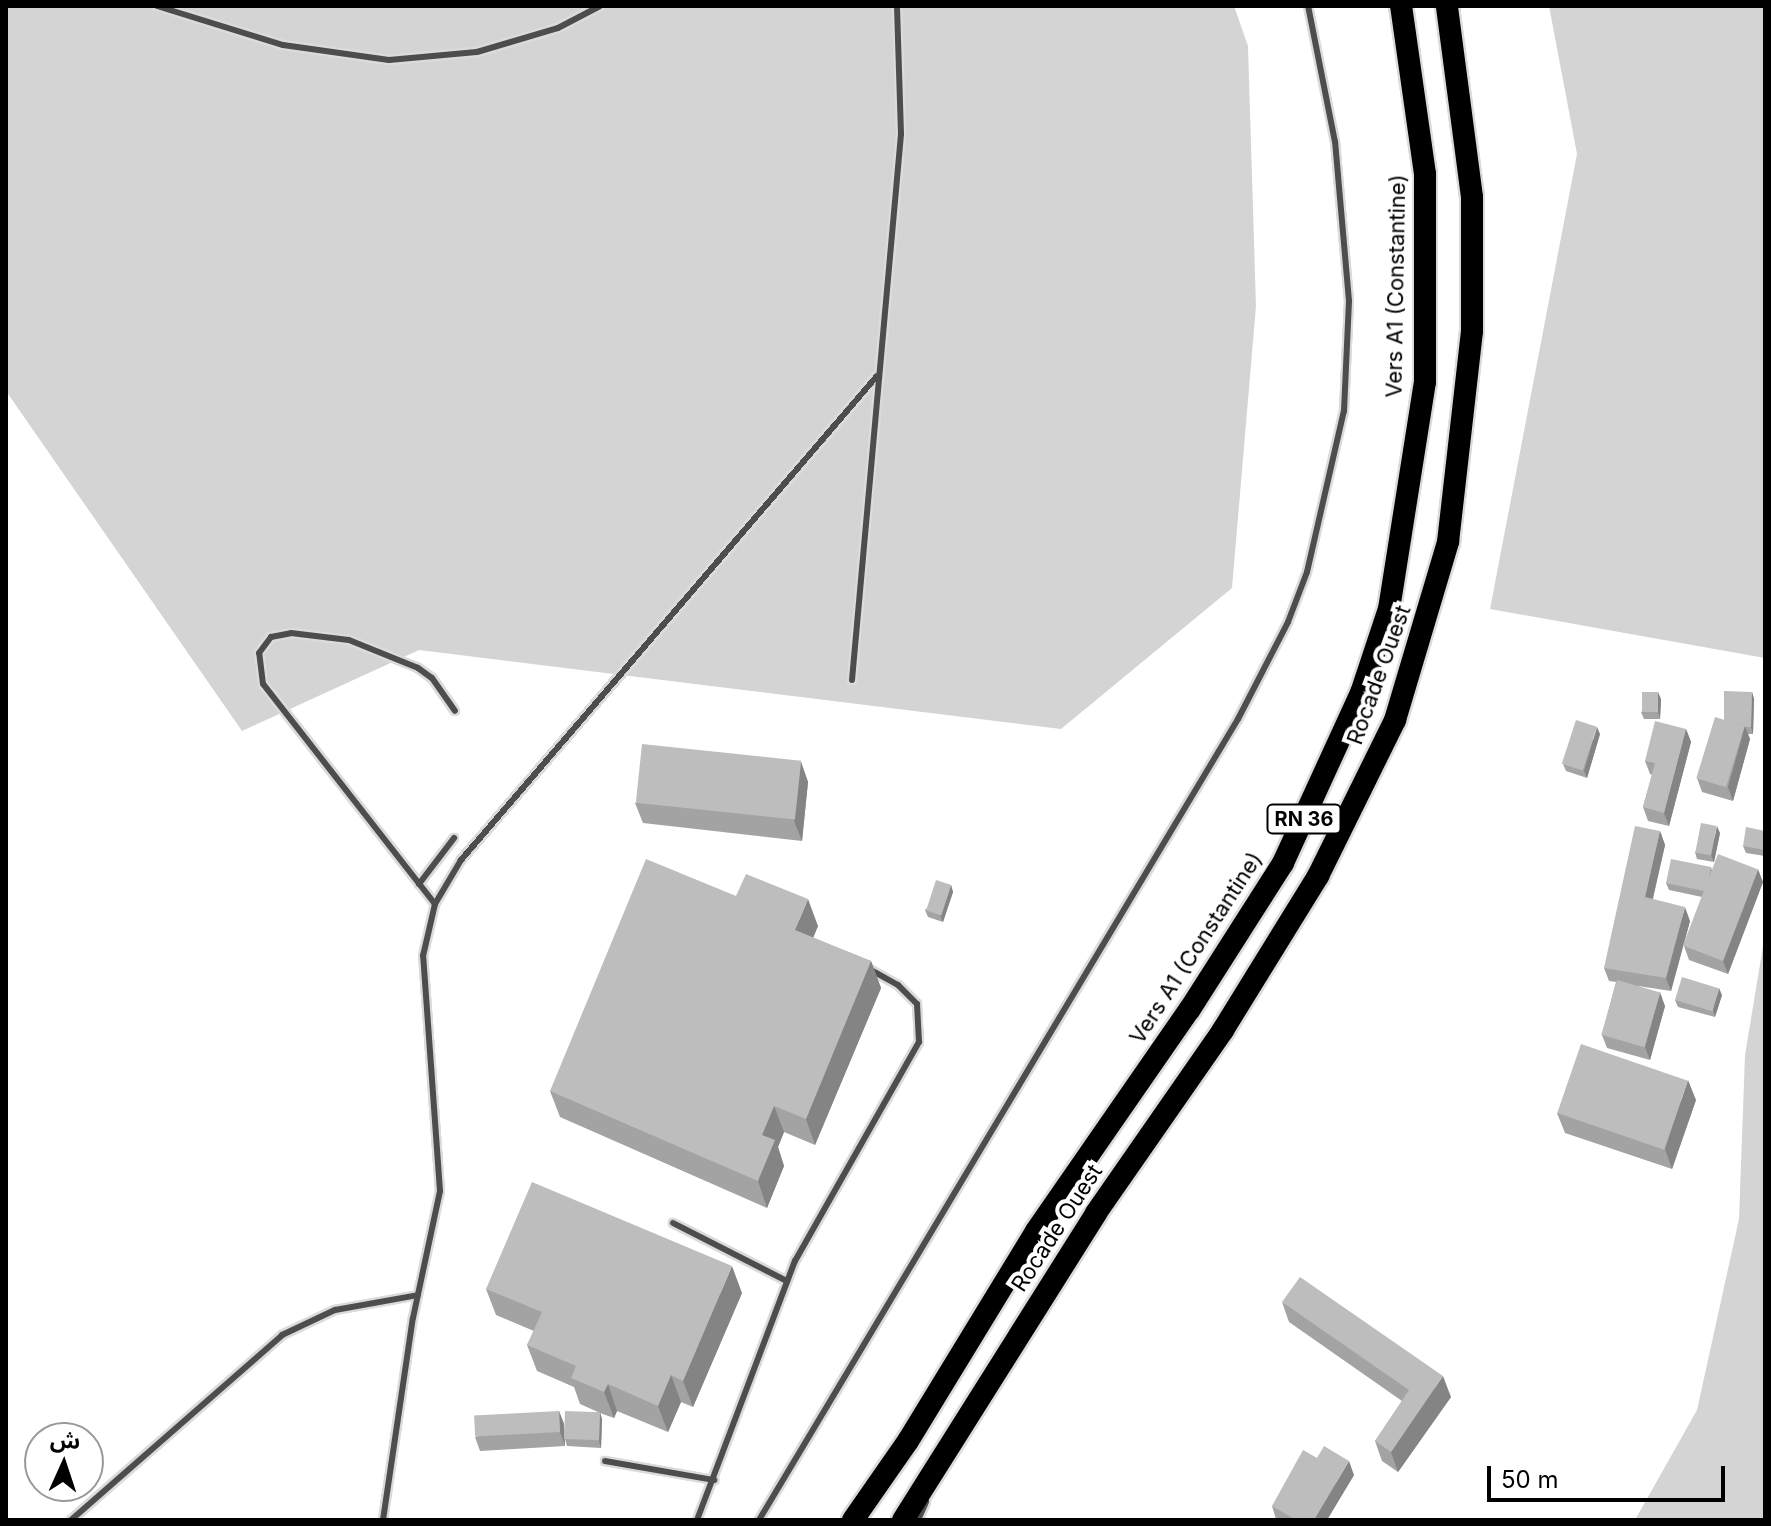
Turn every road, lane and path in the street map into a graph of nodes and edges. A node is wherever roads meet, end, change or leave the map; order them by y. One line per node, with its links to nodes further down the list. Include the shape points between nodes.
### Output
1 (157, 6): 2 (lane, via 283,45 389,60 477,52 558,28)
2 (600, 6)
3 (897, 6): 7 (lane, via 901,134)
4 (1308, 6): 23 (lane, via 1335,142 1349,301 1344,411 1307,572 1238,719)
5 (1401, 6): 24 (highway, Vers A1 (Constantine) / RN 36, via 1425,174 1425,382 1389,609 1361,693 1283,863 1190,1009 1036,1231 908,1441)
6 (1447, 6): 17 (highway, Rocade Ouest, via 1472,197 1472,331 1448,542 1395,720 1310,889)
7 (877, 376): 8 (lane); 12 (lane, via 461,860)
8 (852, 680)
9 (455, 711): 11 (lane, via 432,678 418,668 349,640 291,633 271,637 259,653 263,684)
10 (454, 838): 11 (lane)
11 (419, 884): 12 (lane)
12 (435, 904): 16 (lane, via 423,956 440,1191)
13 (856, 962): 15 (lane, via 909,993 922,1030)
14 (673, 1223): 15 (lane)
15 (787, 1281): 19 (lane)
16 (418, 1295): 20 (lane, via 335,1310 282,1335); 21 (lane)
17 (951, 1444): 25 (highway, Rocade Ouest); 26 (lane)
18 (605, 1461): 19 (lane)
19 (714, 1480): 22 (lane)
20 (71, 1520)
21 (383, 1520)
22 (697, 1520)
23 (759, 1520)
24 (853, 1520)
25 (903, 1520)
26 (918, 1520)

